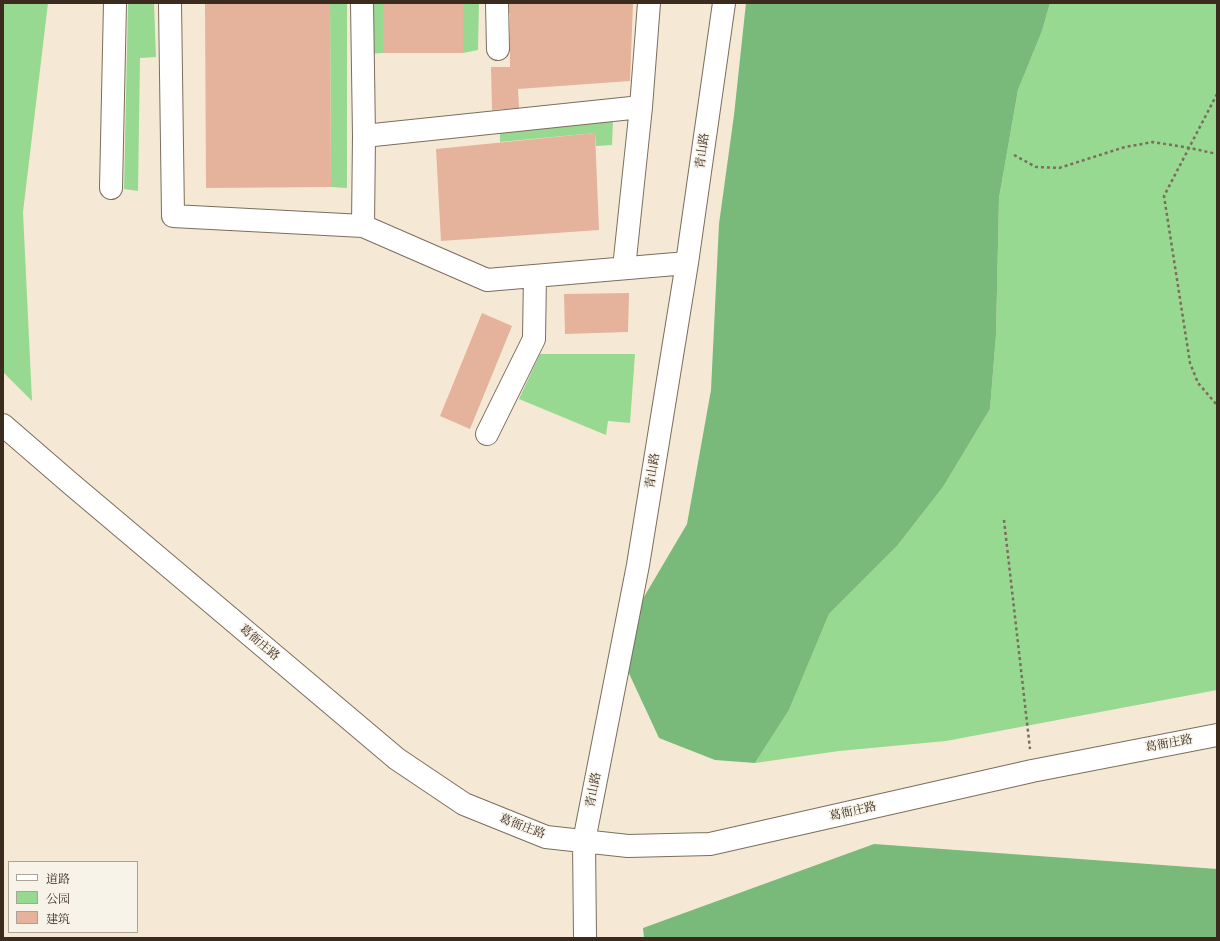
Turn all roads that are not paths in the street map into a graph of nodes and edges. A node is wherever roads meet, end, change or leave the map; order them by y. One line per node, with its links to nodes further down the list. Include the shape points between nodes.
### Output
1 (115, 3): 10 (street)
2 (170, 3): 11 (street, via 173,216)
3 (362, 3): 9 (street)
4 (497, 3): 7 (street)
5 (649, 3): 8 (street)
6 (724, 3): 12 (street, 青山路)
7 (498, 50)
8 (641, 107): 9 (street); 13 (street)
9 (364, 136): 11 (street)
10 (111, 188)
11 (363, 226): 14 (street, via 487,280)
12 (687, 263): 13 (street); 18 (street, 青山路, via 638,565)
13 (624, 268): 14 (street)
14 (535, 276): 16 (street, via 534,339)
15 (3, 425): 18 (street, 葛衙庄路, via 397,759 464,804 546,838)
16 (487, 434)
17 (1217, 735): 18 (street, 葛衙庄路, via 1032,771 710,844 628,846)
18 (584, 841): 19 (street, 青山路)
19 (585, 938)

